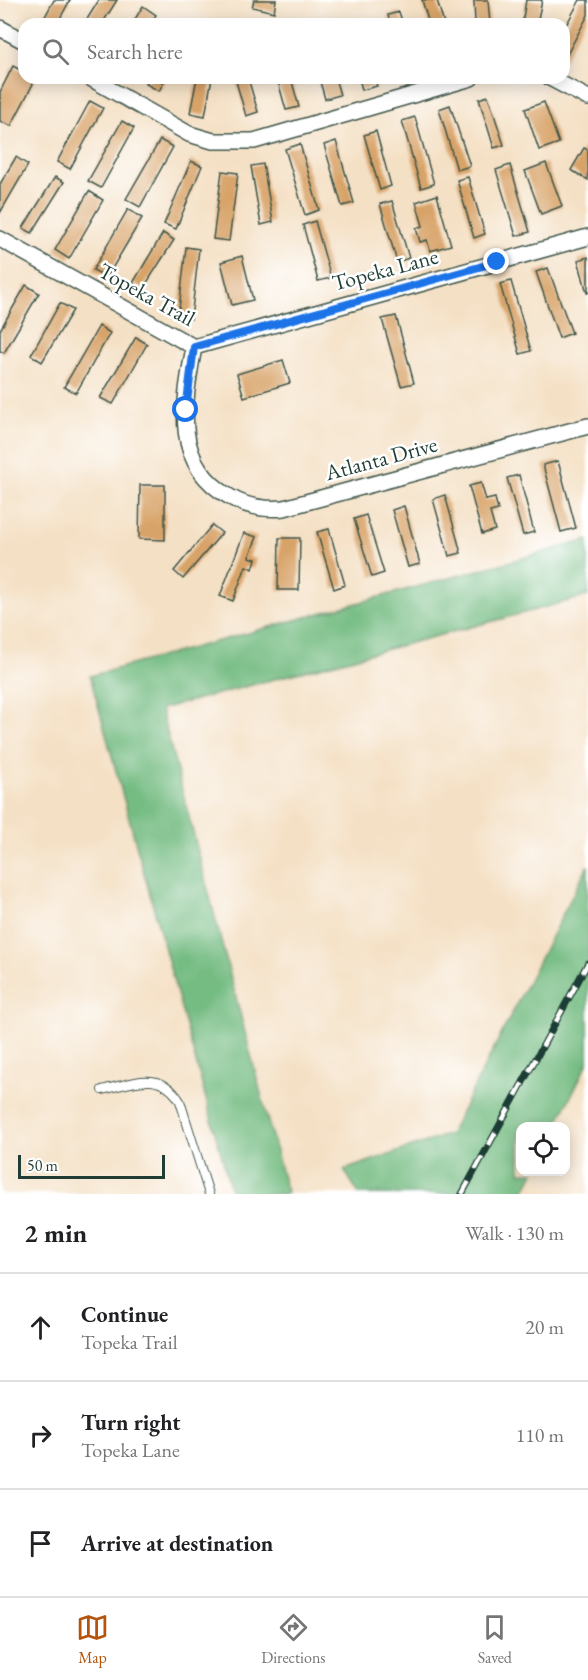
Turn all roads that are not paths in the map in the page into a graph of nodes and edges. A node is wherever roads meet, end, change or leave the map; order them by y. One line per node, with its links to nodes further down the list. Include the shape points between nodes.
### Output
1 (0, 28): 2 (street)
2 (18, 38)
3 (101, 84): 4 (street, via 189,134 229,143 254,141)
4 (450, 84)
5 (561, 84): 6 (street)
6 (588, 98)
7 (588, 237): 9 (street, Topeka Lane)
8 (0, 239): 9 (street, Topeka Trail)
9 (194, 347): 11 (street, Topeka Trail, via 185,421)
10 (588, 426): 11 (street, Atlanta Drive, via 284,508 256,508 238,503 216,489)
11 (197, 468)
12 (102, 1090): 13 (lane, via 146,1081 172,1088 180,1101)
13 (209, 1194)

